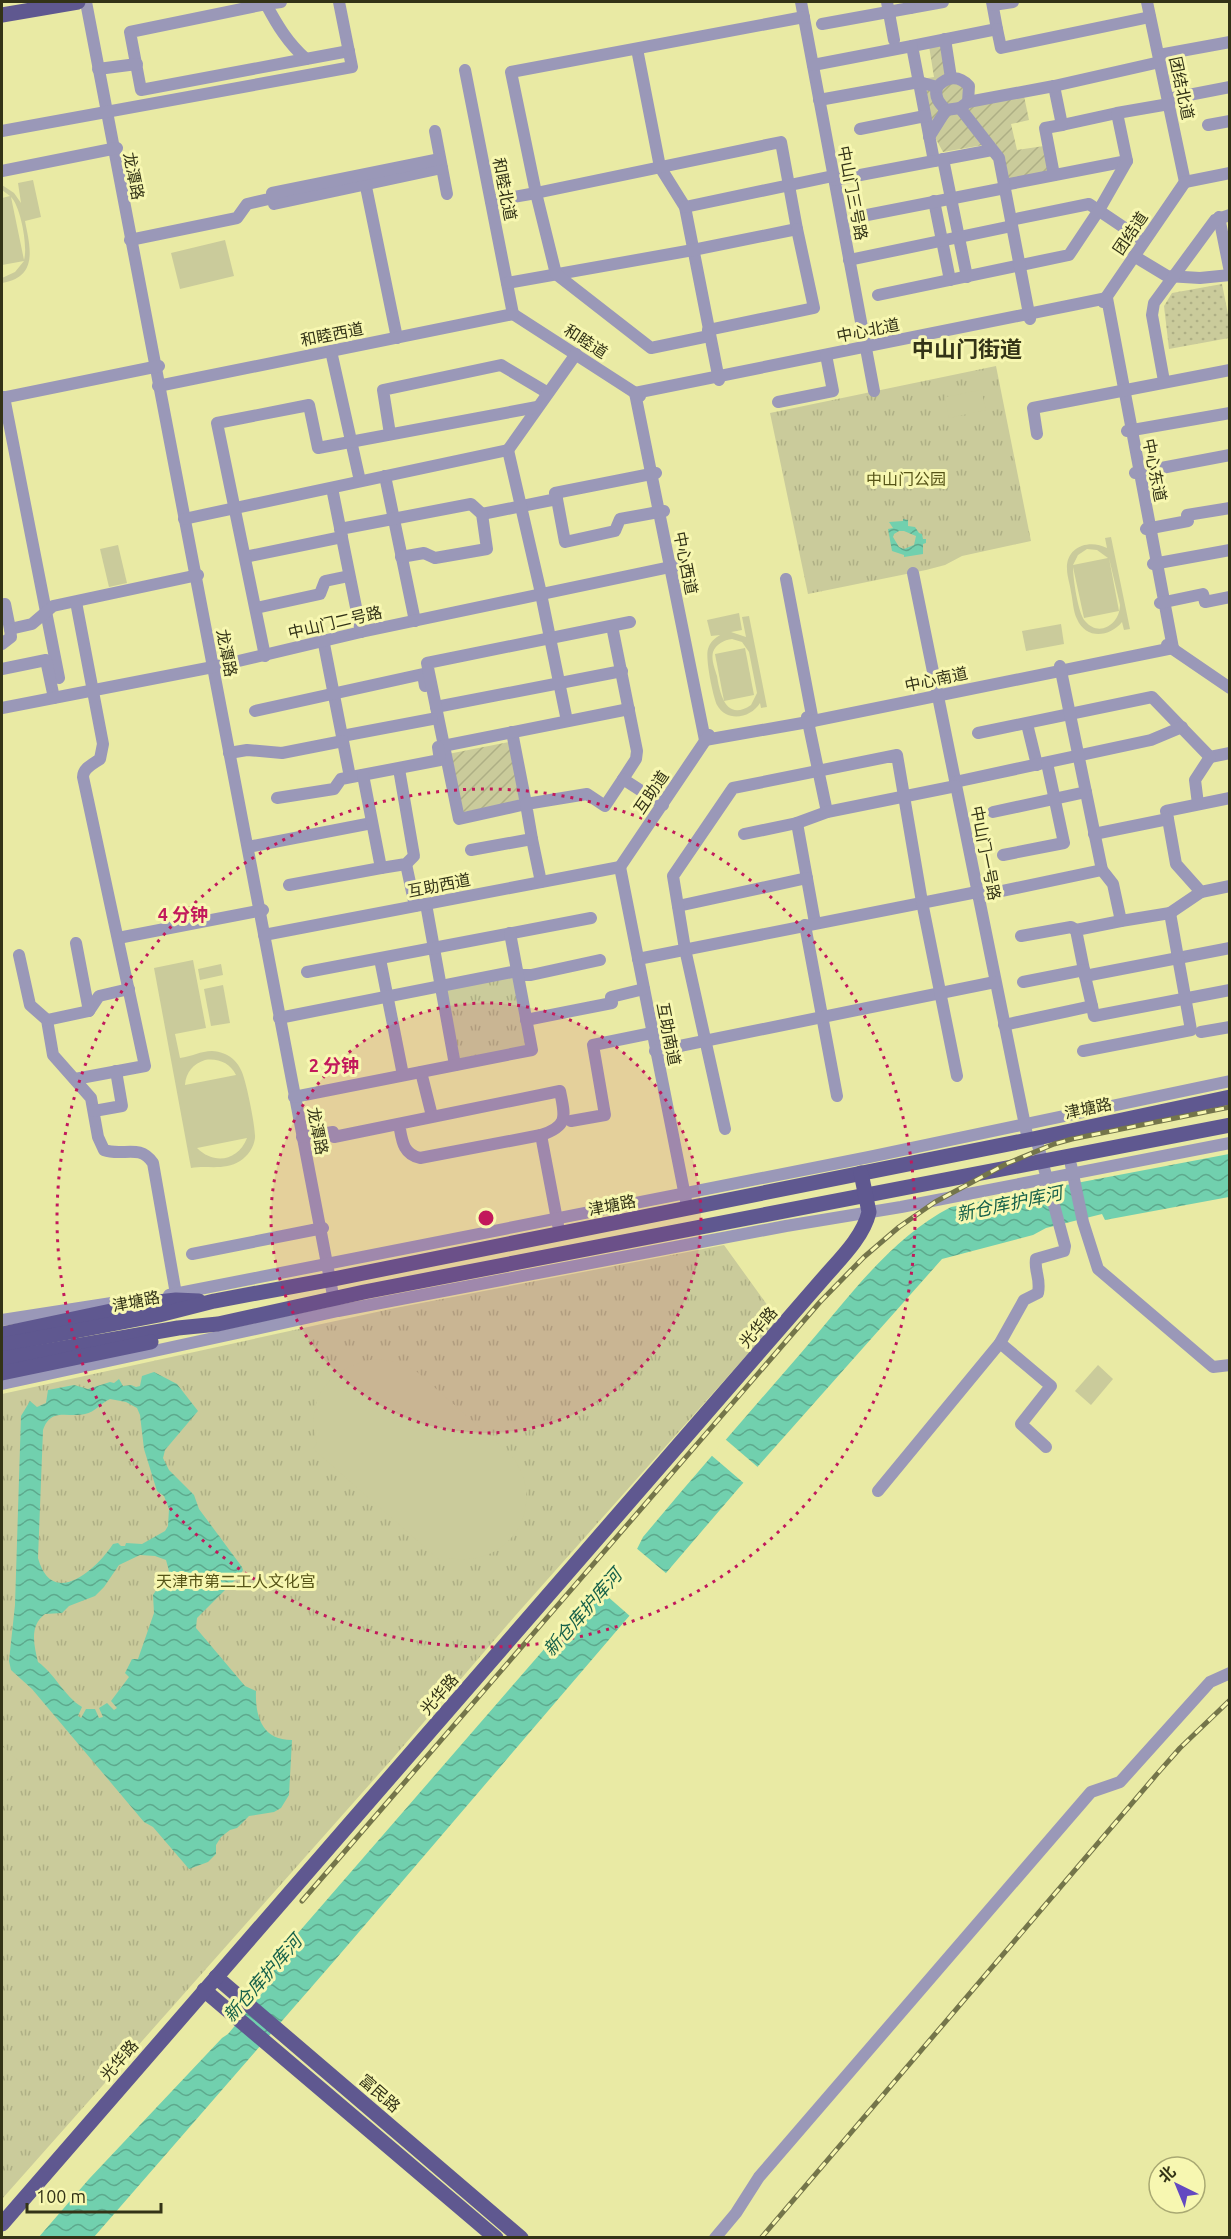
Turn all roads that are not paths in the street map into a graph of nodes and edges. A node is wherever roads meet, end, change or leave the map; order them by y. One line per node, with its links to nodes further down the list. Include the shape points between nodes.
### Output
1 (78, 2): 14 (main road)
2 (86, 2): 29 (street, 龙潭路)
3 (91, 2): 29 (street, 龙潭路)
4 (281, 2): 10 (street)
5 (339, 2): 24 (street)
6 (801, 2): 15 (street, 中山门三号路)
7 (943, 2): 12 (street)
8 (1013, 2): 11 (street)
9 (1147, 2): 16 (street, 团结北道)
10 (266, 3): 25 (street, via 278,27); 27 (street, via 130,32)
11 (992, 3): 18 (street)
12 (909, 5): 13 (street)
13 (888, 7): 17 (street); 20 (street)
14 (2, 15)
15 (804, 17): 23 (street); 28 (street, 中山门三号路)
16 (1150, 17): 18 (street, via 1001,48); 26 (street, 团结北道)
17 (822, 24)
18 (997, 29): 19 (street)
19 (945, 39): 22 (street); 31 (street)
20 (894, 40)
21 (1230, 42): 26 (street)
22 (912, 46): 28 (street); 32 (street)
23 (637, 48): 56 (street); 65 (street, via 511,72)
24 (349, 51): 25 (street); 41 (street, via 352,68)
25 (306, 59): 27 (street, via 141,90)
26 (1159, 59): 33 (street); 37 (street, 团结北道)
27 (137, 64): 29 (street)
28 (813, 65): 36 (street, 中山门三号路)
29 (101, 69): 41 (street, 龙潭路)
30 (465, 70): 68 (street, 和睦北道)
31 (951, 78): 34 (street); 38 (street, via 969,86)
32 (920, 82): 34 (street); 36 (street); 42 (street)
33 (1054, 86): 38 (street); 44 (street)
34 (937, 87): 39 (street, via 937,100)
35 (1230, 87): 37 (street)
36 (819, 100): 60 (street, 中山门三号路)
37 (1168, 101): 40 (street); 62 (street, 团结北道)
38 (964, 105): 39 (street); 52 (street)
39 (946, 110): 50 (street)
40 (1117, 113): 44 (street); 54 (street)
41 (108, 114): 47 (street); 49 (street); 51 (street, 龙潭路)
42 (925, 116): 46 (street); 50 (street)
43 (1230, 121): 45 (street)
44 (1062, 125): 59 (street, via 1045,128)
45 (1208, 126)
46 (860, 129)
47 (2, 131)
48 (435, 131): 55 (street)
49 (2, 136)
50 (930, 137): 53 (street)
51 (115, 148): 57 (street); 77 (street, 龙潭路)
52 (992, 150): 53 (street); 64 (street, via 999,158)
53 (939, 160): 60 (street); 67 (street)
54 (1127, 161): 59 (street); 71 (street)
55 (441, 164): 61 (street); 66 (street)
56 (660, 167): 63 (street, via 781,142); 65 (street); 70 (street)
57 (2, 171)
58 (1230, 173): 62 (street)
59 (1054, 175): 64 (street)
60 (834, 178): 63 (street); 82 (street, 中山门三号路)
61 (365, 179): 77 (street, via 274,204 273,198 247,204 237,218); 95 (street)
62 (1185, 182): 79 (street, 团结道)
63 (788, 184): 70 (street); 75 (street)
64 (1004, 186): 67 (street); 74 (street)
65 (536, 193): 68 (street); 84 (street)
66 (447, 194)
67 (951, 198): 69 (street); 76 (street)
68 (491, 201): 89 (street, 和睦北道)
69 (934, 201): 72 (street); 78 (street)
70 (685, 207): 80 (street)
71 (1099, 210): 74 (street, via 1089,204); 79 (street); 83 (street, via 1069,255)
72 (862, 216)
73 (1224, 216): 85 (street); 86 (street)
74 (1011, 223): 76 (street); 83 (street)
75 (797, 229): 80 (street); 94 (street, via 814,308)
76 (959, 237): 78 (street); 87 (street)
77 (132, 240): 100 (street, 龙潭路)
78 (942, 241): 82 (street); 88 (street)
79 (1144, 241): 81 (street, 团结道)
80 (693, 250): 84 (street); 94 (street)
81 (1134, 256): 86 (street, via 1160,274); 91 (street, 团结道)
82 (849, 260): 96 (street, 中山门三号路)
83 (1019, 266): 87 (street); 93 (street)
84 (556, 274): 89 (street); 94 (street, via 651,348)
85 (1230, 274): 86 (street)
86 (1174, 276): 103 (street, via 1152,308)
87 (967, 277): 88 (street)
88 (950, 280): 90 (street)
89 (507, 282): 92 (street, 和睦北道)
90 (878, 295)
91 (1105, 300): 93 (street, 中心北道); 105 (street, 中心东道)
92 (513, 314): 95 (street, 和睦西道); 98 (street, 和睦道)
93 (1029, 317): 96 (street, 中心北道)
94 (709, 333): 102 (street)
95 (397, 338): 97 (street, 和睦西道)
96 (866, 349): 99 (street, 中心北道); 106 (street, 中山门三号路)
97 (331, 351): 104 (street, 和睦西道); 116 (street)
98 (576, 354): 107 (street); 108 (street, 和睦道)
99 (826, 357): 102 (street, 中心北道); 110 (street, via 832,391)
100 (157, 367): 104 (street, 龙潭路); 109 (street)
101 (1230, 370): 103 (street)
102 (719, 378): 108 (street, 中心北道)
103 (1164, 381): 105 (street)
104 (160, 386): 130 (street, 龙潭路)
105 (1122, 390): 113 (street, 中心东道); 115 (street, via 1033,408)
106 (874, 391)
107 (548, 393): 111 (street); 114 (street, via 501,365 383,390)
108 (638, 395): 119 (street, 中心西道)
109 (3, 398): 149 (street)
110 (778, 402)
111 (537, 407): 114 (street); 117 (street)
112 (1230, 412): 113 (street)
113 (1129, 430): 120 (street, 中心东道)
114 (390, 434): 116 (street)
115 (1037, 434)
116 (351, 443): 122 (street); 126 (street, via 318,448 309,405 217,423)
117 (508, 450): 121 (street); 125 (street)
118 (1230, 457): 120 (street)
119 (654, 474): 124 (street, via 555,493); 128 (street, 中心西道)
120 (1138, 474): 132 (street, 中心东道)
121 (385, 476): 122 (street); 131 (street)
122 (360, 481): 123 (street)
123 (332, 488): 126 (street); 133 (street)
124 (557, 499): 125 (street); 128 (street, via 565,542 615,531 620,519)
125 (520, 506): 129 (street); 143 (street)
126 (235, 508): 130 (street); 135 (street)
127 (1230, 508): 132 (street, via 1187,515 1188,521)
128 (661, 511): 137 (street, 中心西道)
129 (482, 514): 131 (street, via 471,504); 136 (street, via 487,549 435,558 424,553)
130 (186, 519): 140 (street, 龙潭路)
131 (393, 519): 133 (street); 136 (street)
132 (1148, 528): 138 (street, 中心东道)
133 (341, 533): 135 (street); 141 (street)
134 (1230, 550): 138 (street)
135 (245, 557): 148 (street)
136 (401, 557): 150 (street)
137 (672, 564): 143 (street, 中山门二号路); 182 (street, 中心西道)
138 (1154, 564): 146 (street, 中心东道)
139 (913, 573): 168 (street, 中山门一号路)
140 (197, 576): 145 (street); 160 (street, 龙潭路)
141 (349, 576): 148 (street, via 325,581 321,594); 154 (street)
142 (786, 579): 176 (street)
143 (541, 591): 150 (street, 中山门二号路); 155 (street)
144 (1230, 597): 146 (street, via 1205,602 1203,594)
145 (76, 602): 149 (street, via 53,606); 166 (street)
146 (1162, 603): 158 (street, 中心东道)
147 (5, 604): 153 (street)
148 (256, 608): 159 (street)
149 (45, 614): 153 (street, via 32,624); 164 (street)
150 (414, 619): 154 (street, 中山门二号路)
151 (630, 622): 152 (street)
152 (612, 626): 155 (street); 163 (street)
153 (10, 629): 157 (street, via 11,637)
154 (360, 630): 156 (street, 中山门二号路)
155 (550, 638): 165 (street); 174 (street, via 427,663)
156 (323, 640): 159 (street, 中山门二号路); 169 (street)
157 (2, 644)
158 (1170, 647): 161 (street, 中心南道); 167 (street)
159 (265, 654): 160 (street, 中山门二号路)
160 (214, 664): 166 (street, 中山门二号路); 185 (street, 龙潭路)
161 (1060, 668): 168 (street, 中心南道); 175 (street)
162 (2, 669): 170 (street, via 46,660)
163 (622, 671): 165 (street); 172 (street)
164 (59, 678)
165 (559, 682): 174 (street); 177 (street)
166 (94, 688): 170 (street, 中山门二号路); 237 (street, via 103,750 83,777)
167 (1230, 688)
168 (938, 693): 176 (street, 中心南道); 195 (street, 中山门一号路)
169 (333, 694): 173 (street); 174 (street, via 423,674); 183 (street)
170 (53, 696): 171 (street, 中山门二号路)
171 (2, 706)
172 (629, 709): 177 (street); 194 (street, via 637,755)
173 (255, 711)
174 (434, 712): 183 (street); 184 (street); 190 (street, via 440,760)
175 (1070, 714): 178 (street); 179 (street, via 1152,697); 187 (street)
176 (810, 719): 182 (street, 中心南道); 191 (street)
177 (567, 721): 180 (street)
178 (1027, 724): 181 (street); 189 (street)
179 (1182, 728): 187 (street, via 1151,740); 188 (street)
180 (512, 732): 184 (street); 201 (street)
181 (978, 733)
182 (707, 737): 202 (street, 互助道)
183 (343, 739): 185 (street, via 282,753); 193 (street)
184 (443, 746): 201 (street, via 459,819)
185 (231, 752): 212 (street, 龙潭路)
186 (1230, 753): 188 (street)
187 (1078, 756): 189 (street); 196 (street)
188 (1210, 757): 203 (street, via 1195,780)
189 (1042, 764): 195 (street); 199 (street)
190 (399, 769): 192 (street); 215 (street, via 414,852 413,859)
191 (819, 771): 198 (street, via 897,755); 204 (street); 227 (street, via 733,788 673,876)
192 (363, 775): 193 (street); 207 (street)
193 (350, 777): 197 (street, via 340,779 334,789)
194 (623, 779): 201 (street, via 605,806 587,794); 202 (street)
195 (956, 784): 198 (street); 224 (street, 中山门一号路)
196 (1086, 792): 199 (street); 210 (street)
197 (276, 798)
198 (905, 798): 204 (street); 225 (street)
199 (1054, 799): 205 (street); 214 (street, via 1064,843)
200 (1229, 799): 203 (street)
201 (526, 804): 211 (street)
202 (663, 804): 216 (street, 互助道)
203 (1198, 804): 206 (street, via 1166,811)
204 (827, 812): 208 (street)
205 (993, 812)
206 (1168, 819): 210 (street); 223 (street, via 1176,864)
207 (372, 823): 212 (street); 217 (street)
208 (797, 823): 209 (street); 219 (street)
209 (744, 834)
210 (1094, 834): 218 (street)
211 (532, 839): 213 (street); 220 (street)
212 (250, 846): 228 (street, 龙潭路)
213 (471, 850)
214 (1003, 855)
215 (406, 864): 217 (street); 226 (street)
216 (620, 867): 220 (street, 互助西道); 245 (street, 互助南道)
217 (381, 868): 221 (street)
218 (1102, 870): 224 (street); 231 (street, via 1113,884)
219 (807, 878): 227 (street); 232 (street)
220 (541, 882): 226 (street, 互助西道)
221 (289, 885)
222 (1230, 886): 223 (street)
223 (1201, 892): 229 (street)
224 (977, 894): 225 (street); 250 (street, 中山门一号路)
225 (922, 902): 232 (street); 256 (street)
226 (420, 905): 235 (street, 互助西道); 239 (street)
227 (678, 906): 241 (street)
228 (261, 910): 235 (street, 龙潭路); 237 (street)
229 (1170, 913): 231 (street); 243 (street)
230 (591, 918): 234 (street)
231 (1121, 921): 233 (street)
232 (810, 925): 241 (street); 262 (street)
233 (1076, 930): 236 (street, via 1071,927); 249 (street)
234 (510, 933): 239 (street); 248 (street)
235 (266, 935): 261 (street, 龙潭路)
236 (1022, 936)
237 (118, 938): 253 (street)
238 (76, 943): 260 (street)
239 (433, 948): 244 (street); 252 (street)
240 (1230, 948): 243 (street)
241 (686, 950): 245 (street); 269 (street)
242 (19, 955): 263 (street, via 30,1005)
243 (1178, 958): 249 (street); 258 (street)
244 (380, 959): 247 (street); 257 (street)
245 (638, 959): 254 (street, 互助南道)
246 (600, 960): 248 (street, via 531,975)
247 (307, 972)
248 (517, 973): 252 (street); 264 (street)
249 (1085, 973): 251 (street); 259 (street)
250 (995, 982): 256 (street); 265 (street, 中山门一号路)
251 (1023, 982)
252 (441, 986): 257 (street); 272 (street)
253 (129, 989): 260 (street, via 99,996); 273 (street, via 145,1066)
254 (644, 989): 264 (street, via 611,996 612,1004); 268 (street, 互助南道)
255 (1230, 990): 258 (street)
256 (941, 993): 262 (street); 276 (street)
257 (387, 997): 261 (street); 275 (street)
258 (1186, 999): 259 (street, via 1094,1016); 271 (street, via 1191,1030)
259 (1092, 1006): 265 (street)
260 (89, 1011): 263 (street)
261 (281, 1017): 280 (street, 龙潭路)
262 (821, 1017): 269 (street); 279 (street)
263 (47, 1020): 277 (street, via 53,1055)
264 (526, 1020): 272 (street, via 532,1050)
265 (1004, 1025): 285 (street, 中山门一号路)
266 (1230, 1027): 267 (street)
267 (1201, 1032)
268 (652, 1033): 270 (street, 互助南道); 284 (street, via 593,1045 606,1115)
269 (706, 1041): 270 (street); 288 (street)
270 (656, 1051): 298 (street, 互助南道)
271 (1083, 1051)
272 (455, 1065): 274 (street)
273 (116, 1071): 277 (street); 282 (street, via 122,1106)
274 (422, 1072): 275 (street); 283 (street)
275 (403, 1075): 280 (street)
276 (957, 1076)
277 (75, 1079): 282 (street, via 91,1098)
278 (1230, 1081): 285 (street)
279 (837, 1096)
280 (296, 1097): 290 (street, 龙潭路)
281 (1230, 1097): 291 (main road, 津塘路)
282 (94, 1111): 305 (street, via 104,1150 141,1152 153,1163)
283 (432, 1116): 286 (street); 289 (street, via 560,1091 565,1116 554,1131)
284 (571, 1122)
285 (1024, 1123): 291 (street, 中山门一号路); 298 (street)
286 (399, 1124): 289 (street, via 404,1147 420,1158); 290 (street, via 334,1137 333,1132)
287 (1230, 1125): 294 (main road, 津塘路)
288 (725, 1129)
289 (541, 1135): 300 (street)
290 (304, 1137): 301 (street, 龙潭路)
291 (1032, 1139): 293 (street, 中山门一号路); 295 (main road, 津塘路)
292 (1230, 1143): 294 (street)
293 (1042, 1161): 294 (main road, 津塘路); 296 (street, 中山门一号路); 297 (main road, 津塘路)
294 (1071, 1165): 296 (street); 315 (street, via 1098,1269 1214,1367)
295 (861, 1173): 297 (main road); 298 (main road, 津塘路)
296 (1049, 1184): 299 (street); 312 (street, 中山门一号路, via 1064,1251 1036,1259 1041,1281 1038,1293 1024,1300)
297 (866, 1195): 299 (main road); 308 (main road, 津塘路)
298 (686, 1201): 300 (main road, 津塘路)
299 (869, 1212): 308 (street); 321 (main road, 光华路, via 857,1237 821,1281)
300 (559, 1226): 303 (street); 304 (main road, 津塘路)
301 (321, 1228): 302 (street); 303 (street, 龙潭路)
302 (192, 1254)
303 (328, 1264): 304 (street, 龙潭路); 305 (street)
304 (331, 1280): 306 (main road, 津塘路); 308 (street, 龙潭路)
305 (176, 1297): 306 (main road); 307 (main road)
306 (214, 1301): 313 (main road, 津塘路)
307 (143, 1302): 309 (street); 311 (main road)
308 (336, 1304): 310 (main road, 津塘路); 317 (street)
309 (2, 1320)
310 (218, 1324): 314 (main road, 津塘路); 316 (main road)
311 (2, 1334)
312 (1000, 1343): 318 (street, via 1051,1386 1021,1424); 319 (street)
313 (2, 1346)
314 (2, 1359)
315 (1230, 1365)
316 (2, 1373)
317 (2, 1384)
318 (1046, 1447)
319 (878, 1491)
320 (1230, 1673): 326 (street, via 1210,1682 1119,1782 1091,1792 759,2177)
321 (216, 1977): 322 (main road, 光华路); 325 (main road, 富民路)
322 (204, 1990): 323 (main road, 光华路); 324 (main road, 富民路)
323 (2, 2224)
324 (496, 2238)
325 (521, 2238)
326 (715, 2238)

